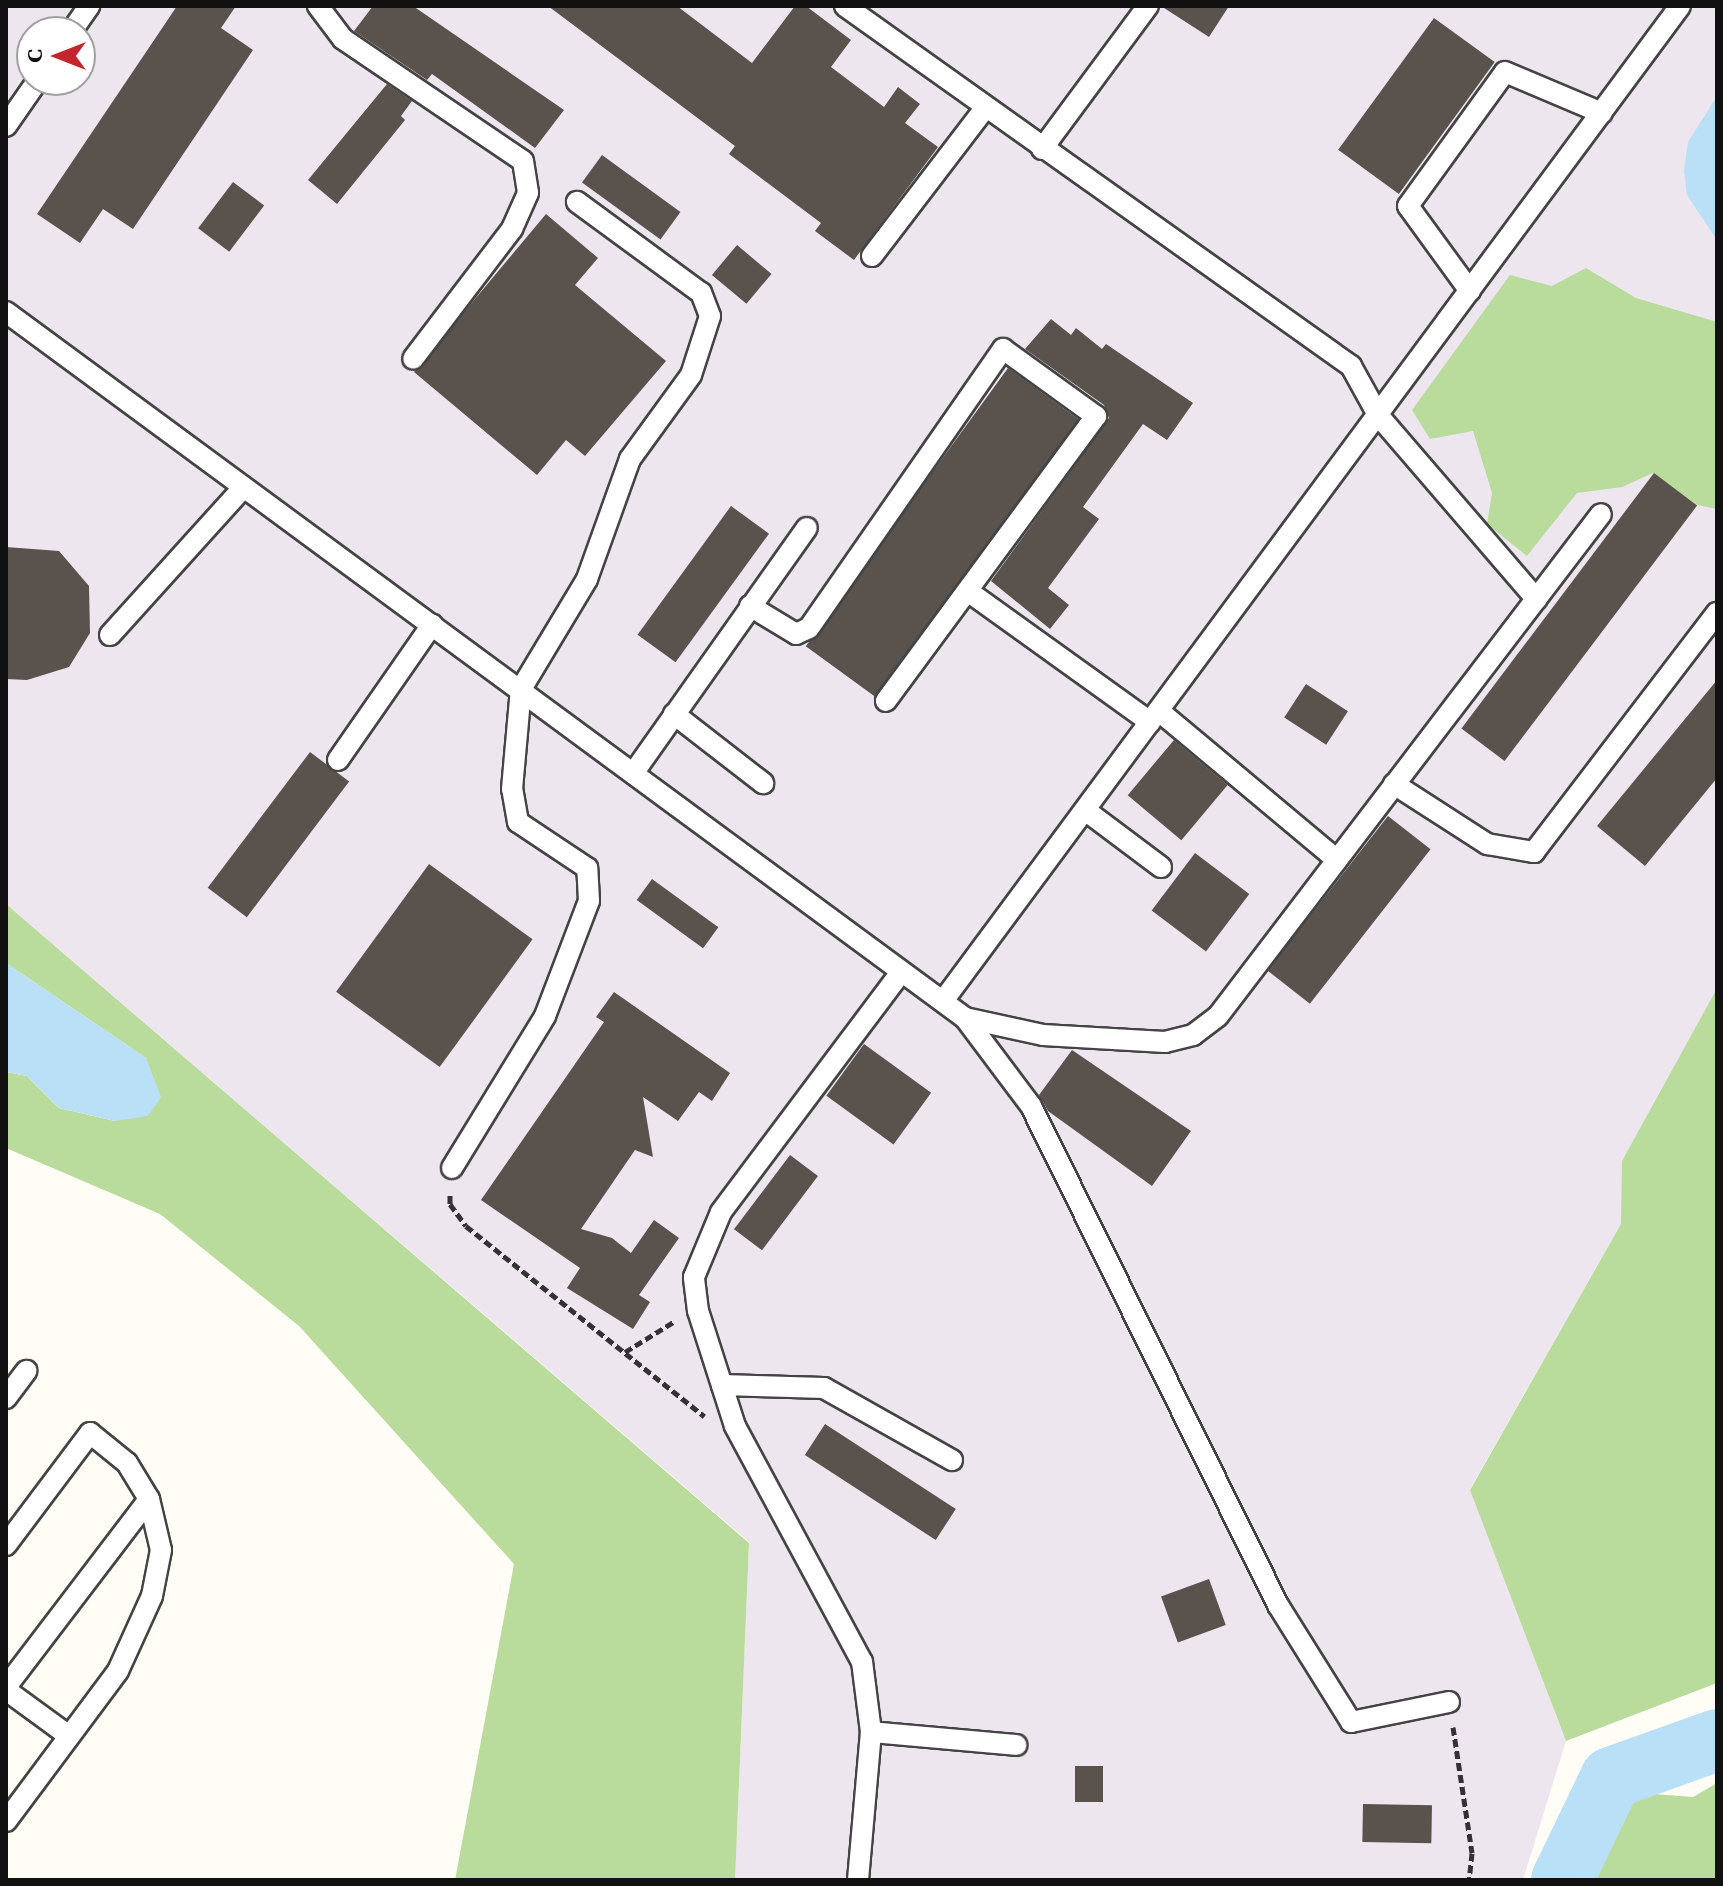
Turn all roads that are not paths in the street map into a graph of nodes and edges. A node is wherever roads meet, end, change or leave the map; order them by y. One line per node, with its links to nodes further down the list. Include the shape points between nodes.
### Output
1 (318, 6): 14 (lane, via 343,39 523,161 528,193 512,229)
2 (845, 6): 6 (lane)
3 (1148, 6): 9 (lane)
4 (1680, 6): 7 (lane)
5 (27, 96): 8 (lane)
6 (985, 108): 9 (lane); 11 (lane)
7 (1602, 113): 12 (lane); 12 (lane, via 1505,72 1496,84 1408,206)
8 (6, 126)
9 (1042, 149): 15 (lane, via 1351,366)
10 (577, 202): 25 (lane, via 701,293 710,316 691,375 630,459 587,579)
11 (872, 256)
12 (1470, 291): 15 (lane)
13 (6, 312): 16 (lane)
14 (413, 359)
15 (1378, 415): 20 (lane); 28 (lane)
16 (243, 488): 23 (lane); 24 (lane)
17 (1601, 514): 20 (lane)
18 (807, 528): 21 (lane)
19 (969, 592): 21 (lane, via 1096,416 1003,349 809,628 796,634); 26 (lane); 28 (lane)
20 (1536, 599): 32 (lane)
21 (750, 606): 27 (lane)
22 (1717, 613): 32 (lane, via 1534,852 1487,844)
23 (432, 625): 25 (lane); 29 (lane)
24 (110, 635)
25 (521, 689): 30 (lane); 39 (lane, via 512,789 518,822 587,868 589,901 545,1016)
26 (886, 701)
27 (674, 714): 30 (lane); 31 (lane)
28 (1154, 716): 33 (lane); 34 (lane)
29 (338, 760)
30 (634, 772): 36 (lane)
31 (763, 783)
32 (1394, 784): 34 (lane)
33 (1085, 810): 35 (lane); 37 (lane)
34 (1337, 860): 38 (lane, via 1218,1016 1193,1035 1131,1041 1043,1035)
35 (1161, 867)
36 (901, 972): 37 (lane); 41 (lane, via 721,1212 694,1277 698,1311)
37 (943, 1001): 38 (lane)
38 (965, 1018): 47 (lane, via 1031,1106 1278,1605 1351,1722)
39 (452, 1168)
40 (26, 1371): 42 (lane)
41 (722, 1385): 43 (lane, via 824,1388); 48 (lane, via 735,1426 841,1614 862,1662)
42 (6, 1398)
43 (952, 1460)
44 (149, 1499): 45 (lane, via 127,1463 90,1433); 46 (lane); 49 (lane, via 161,1550 152,1596 118,1671)
45 (6, 1545)
46 (6, 1689): 49 (lane)
47 (1449, 1702)
48 (871, 1732): 50 (lane); 52 (lane)
49 (69, 1736): 51 (lane)
50 (1016, 1745)
51 (6, 1821)
52 (858, 1880)

